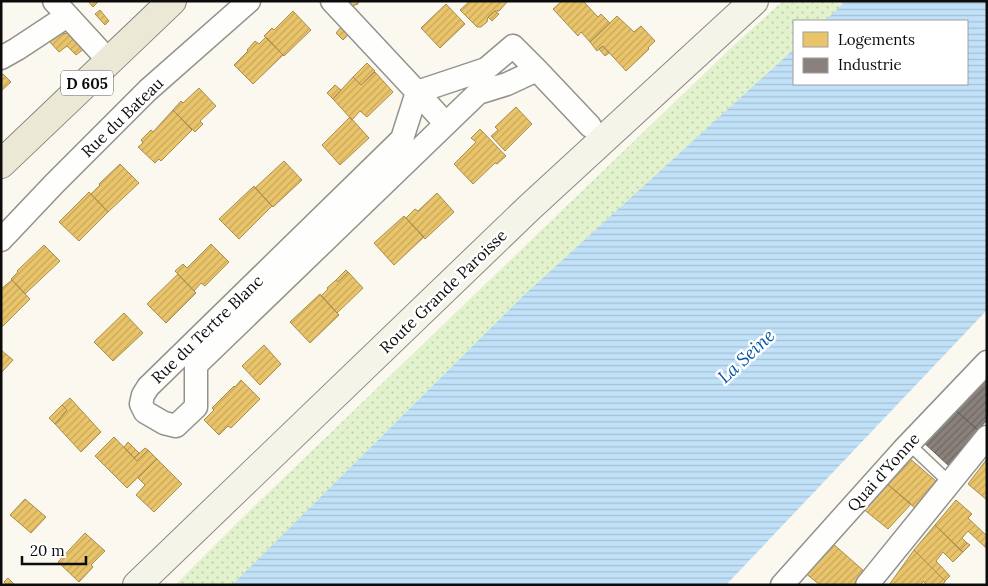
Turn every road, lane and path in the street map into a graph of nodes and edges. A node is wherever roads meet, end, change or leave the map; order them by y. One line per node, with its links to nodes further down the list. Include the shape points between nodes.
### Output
1 (172, 1): 7 (main road, D 605)
2 (249, 1): 13 (street, Rue du Bateau, via 148,90)
3 (332, 1): 9 (street)
4 (754, 1): 18 (main road, Route Grande Paroisse, via 538,200)
5 (61, 8): 6 (street, via 17,49); 7 (street)
6 (1, 58)
7 (109, 61): 12 (main road, D 605)
8 (537, 70): 9 (street, via 513,46 486,69); 10 (street, Rue du Tertre Blanc, via 508,84 478,93); 11 (street)
9 (417, 92): 10 (street); 10 (street, Rue du Tertre Blanc, via 402,140 148,387 141,404 145,412 176,426 196,407 196,366)
10 (446, 124)
11 (590, 126)
12 (1, 164)
13 (1, 240)
14 (987, 362): 16 (street, Quai d'Yonne)
15 (987, 438): 17 (street)
16 (908, 444): 17 (lane); 19 (street, Quai d'Yonne)
17 (950, 483): 20 (street)
18 (137, 585)
19 (782, 585)
20 (867, 585)

